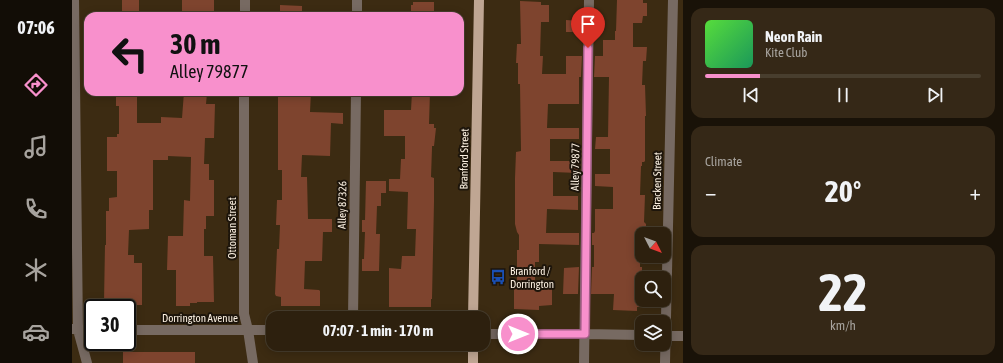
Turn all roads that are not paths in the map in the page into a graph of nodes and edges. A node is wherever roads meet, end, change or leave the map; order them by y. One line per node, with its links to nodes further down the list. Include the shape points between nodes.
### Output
1 (74, 0): 14 (street)
2 (245, 0): 7 (street)
3 (357, 0): 8 (street)
4 (479, 0): 12 (main road, Branford Street)
5 (589, 0): 19 (street, Alley 79877)
6 (674, 0): 13 (street, Bracken Street)
7 (244, 12)
8 (357, 12)
9 (244, 96): 16 (street, Ottoman Street, via 244,314)
10 (356, 96): 11 (street, Alley 87326)
11 (353, 311)
12 (473, 311)
13 (666, 315)
14 (75, 330): 25 (street)
15 (136, 330): 16 (street, Dorrington Avenue)
16 (248, 330): 17 (street, Dorrington Avenue); 26 (street, Ottoman Street)
17 (266, 330)
18 (490, 334): 19 (street)
19 (585, 334): 20 (street); 28 (street, Alley 79877)
20 (635, 336)
21 (671, 336): 22 (street)
22 (683, 336)
23 (473, 351): 27 (main road)
24 (665, 351): 29 (street, Bracken Street)
25 (87, 363)
26 (253, 363)
27 (473, 363)
28 (584, 363)
29 (665, 363)

